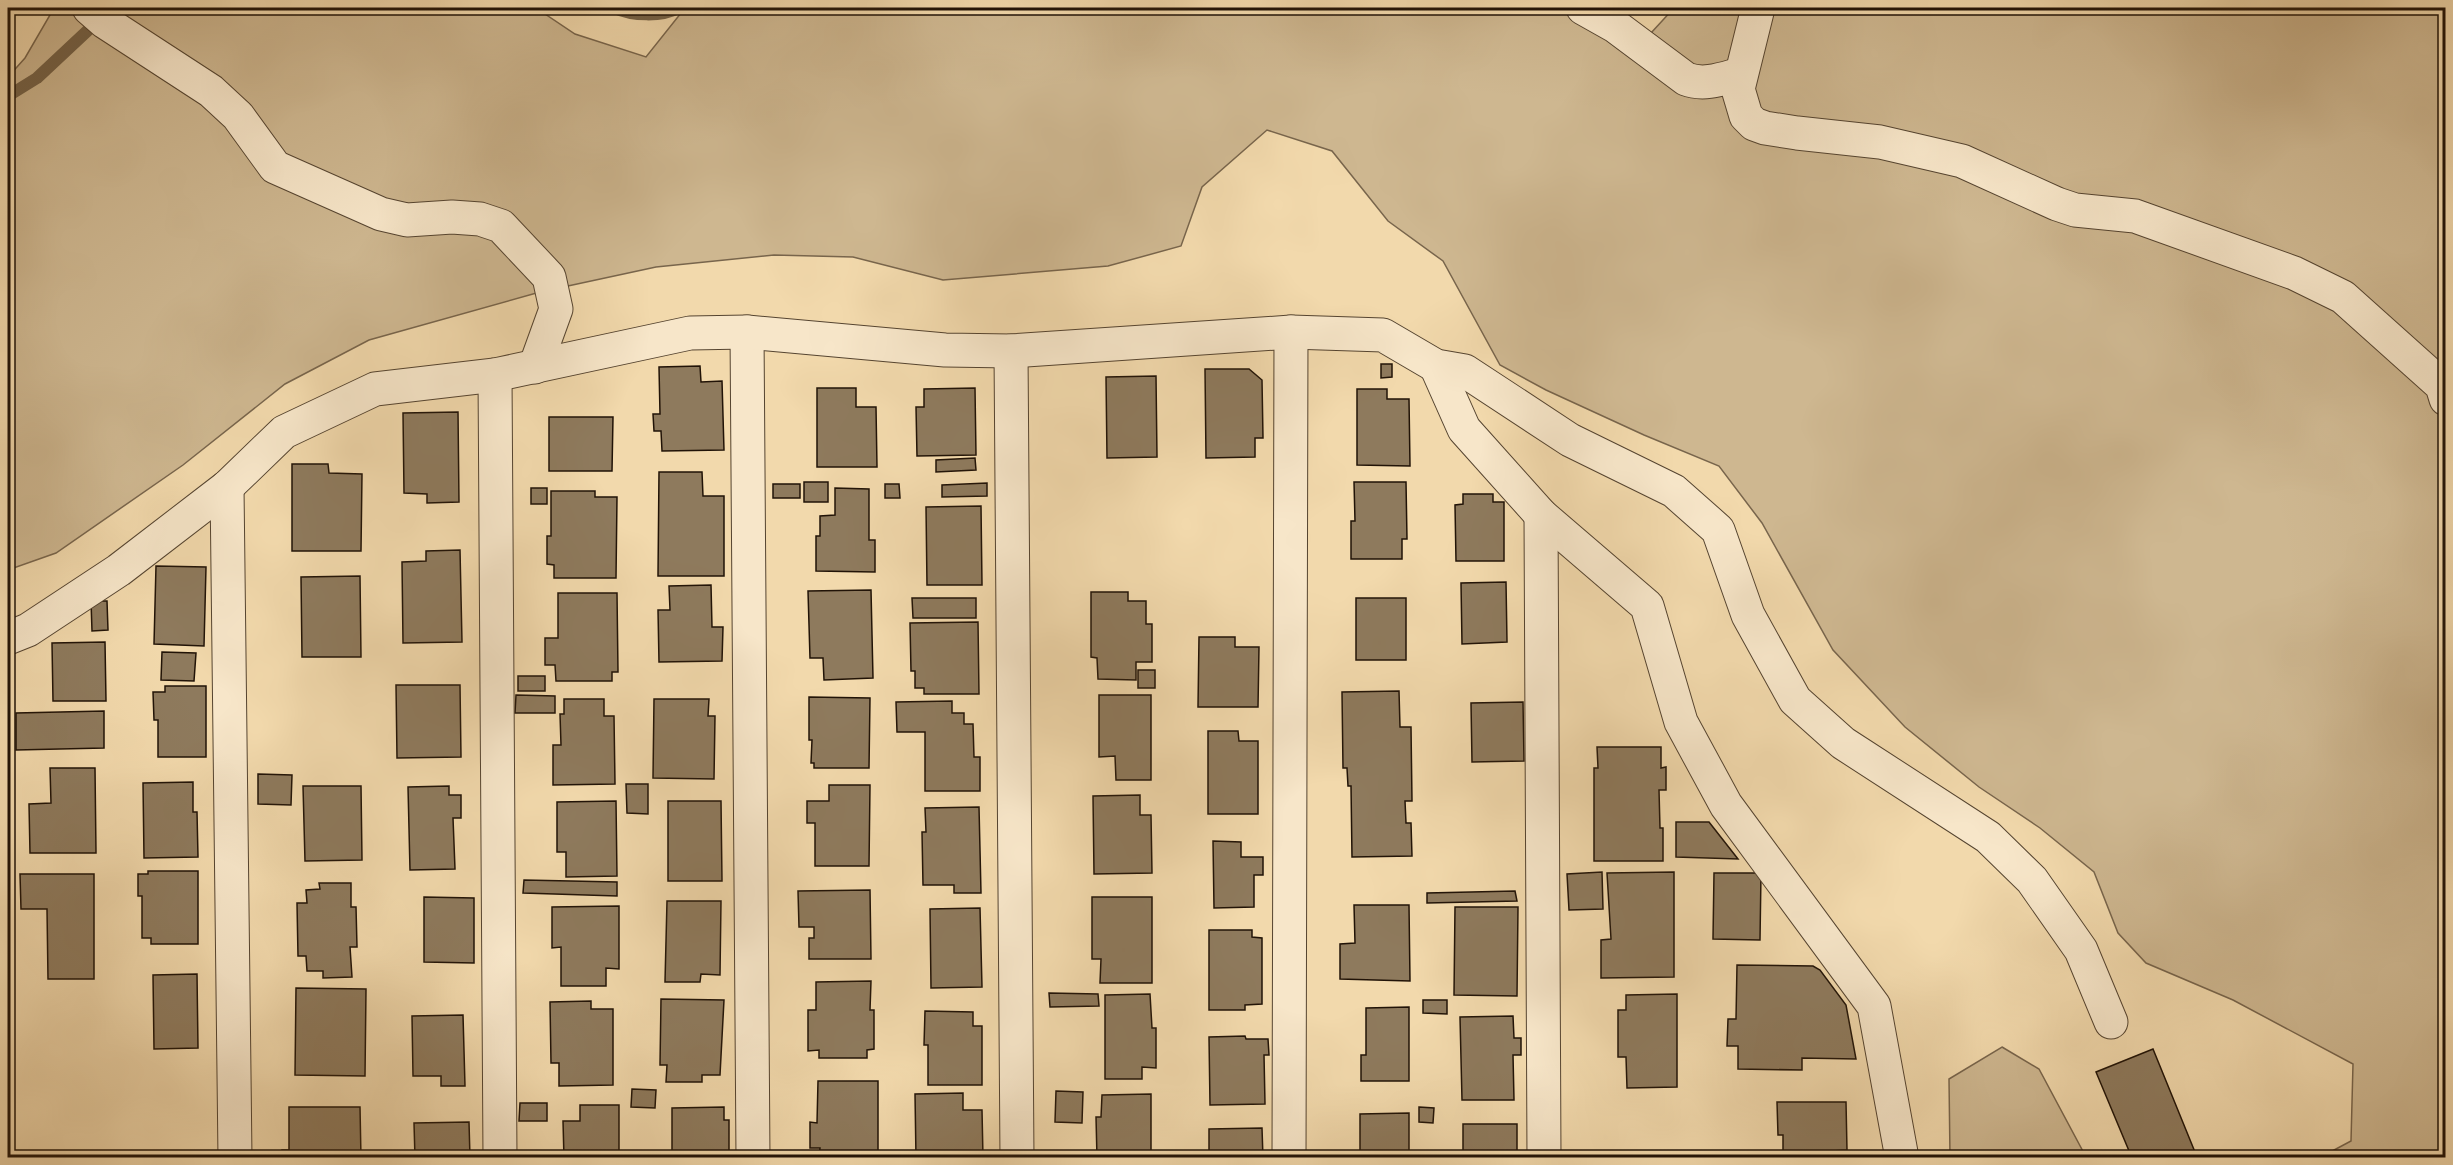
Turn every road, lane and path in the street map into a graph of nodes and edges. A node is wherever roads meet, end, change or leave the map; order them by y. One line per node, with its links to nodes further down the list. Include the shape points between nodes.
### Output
1 (88, 8): 9 (street, via 211,91 238,116 276,167 381,214 407,220 480,219 501,226 549,277 556,309)
2 (1583, 8): 4 (street, via 1615,26 1686,80 1708,82)
3 (1758, 8): 4 (street)
4 (1740, 74): 11 (street, via 1738,90 1746,116 1765,128 1880,142 1962,162 2057,204 2075,210 2135,216 2294,273 2343,297 2442,386)
5 (747, 332): 7 (street, via 945,350); 9 (street, via 690,333); 18 (street)
6 (1291, 332): 7 (street); 8 (street, via 1383,335); 20 (street)
7 (1011, 351): 19 (street)
8 (1436, 366): 13 (street, via 1464,429); 15 (street, via 1465,371 1570,440 1674,491 1718,530 1748,615 1795,700 1843,742 1988,837 2032,880 2081,950)
9 (535, 367): 10 (street)
10 (495, 375): 12 (street, via 375,389 284,432); 17 (street)
11 (2445, 399)
12 (227, 487): 14 (street, via 119,570 28,630); 16 (street)
13 (1541, 515): 21 (street); 22 (street, via 1647,606 1681,722 1726,805 1874,1006)
14 (8, 638)
15 (2111, 1022)
16 (235, 1158)
17 (500, 1158)
18 (753, 1158)
19 (1017, 1158)
20 (1289, 1158)
21 (1544, 1158)
22 (1902, 1158)

